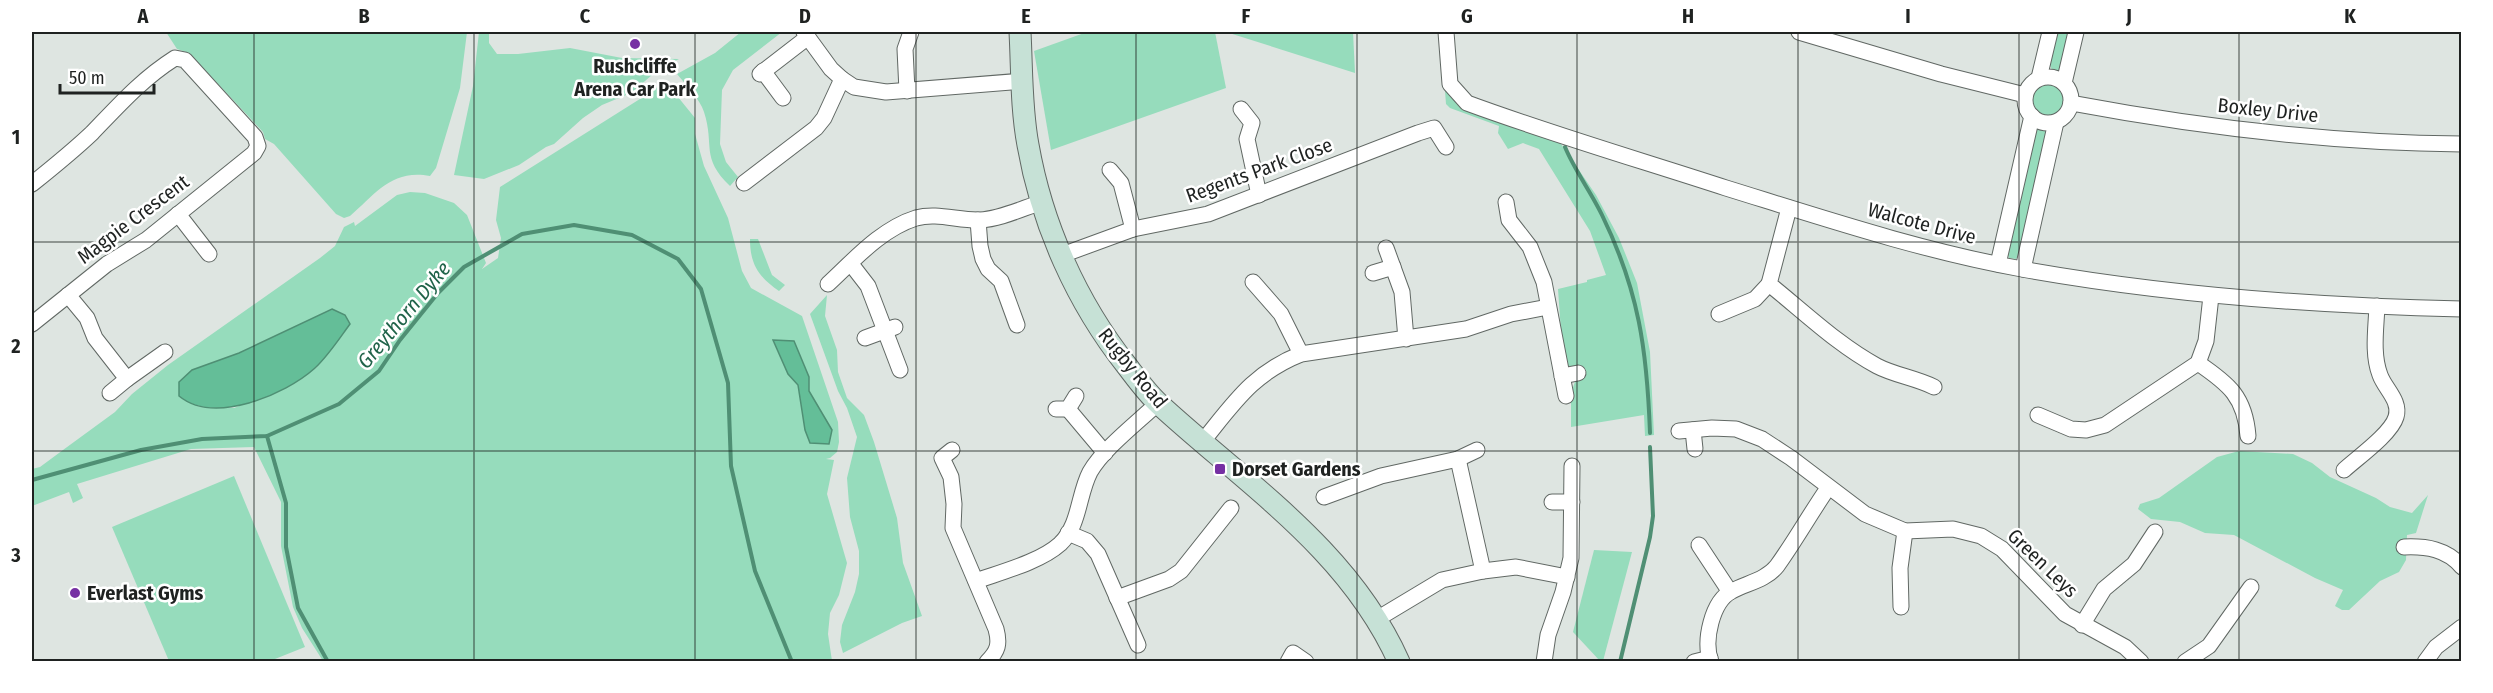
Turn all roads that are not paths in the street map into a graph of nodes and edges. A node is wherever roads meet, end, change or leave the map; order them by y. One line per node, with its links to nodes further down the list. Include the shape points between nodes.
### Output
1 (911, 32): 12 (street, via 905,49)
2 (1020, 32): 10 (street, Rugby Road)
3 (1446, 32): 27 (street, Walcote Drive, via 1450,84 1467,103)
4 (1799, 32): 13 (street)
5 (2050, 32): 8 (street)
6 (2076, 32): 11 (street)
7 (806, 34): 9 (street); 14 (street, via 761,73)
8 (2039, 78): 11 (street, via 2052,77); 13 (street)
9 (842, 79): 12 (street, via 869,91); 23 (street, via 816,128 768,156)
10 (1023, 81): 12 (street); 25 (street, Rugby Road, via 1027,142)
11 (2064, 83): 15 (street)
12 (907, 91)
13 (2025, 95): 17 (street)
14 (783, 98)
15 (2071, 104): 18 (street, via 2066,115); 19 (street, Boxley Drive, via 2278,133)
16 (1241, 109): 24 (street, via 1252,123 1247,139)
17 (2032, 117): 18 (street, via 2043,123); 35 (street)
18 (2056, 122): 37 (street)
19 (2462, 144)
20 (1446, 147): 24 (street, Regents Park Close, via 1433,122 1418,133)
21 (1110, 170): 30 (street, via 1121,183)
22 (34, 177): 28 (street, Magpie Crescent, via 92,132 121,100 160,68 175,58 185,60 255,137 258,146)
23 (744, 183)
24 (1259, 195): 30 (street, Regents Park Close, via 1208,214)
25 (1042, 202): 29 (street); 33 (street, Rugby Road)
26 (1506, 202): 45 (street, via 1503,223 1530,247 1544,282)
27 (1789, 208): 35 (street, Walcote Drive); 41 (street)
28 (178, 214): 32 (street); 42 (street, Magpie Crescent)
29 (978, 220): 34 (street, via 918,217 890,230); 49 (street, via 983,259 1000,281)
30 (1133, 229): 33 (street, Regents Park Close)
31 (1386, 248): 36 (street)
32 (209, 254)
33 (1062, 255): 61 (street, Rugby Road, via 1097,326)
34 (851, 264): 40 (street); 50 (street, via 868,286)
35 (1998, 264): 37 (street, Walcote Drive)
36 (1393, 267): 38 (street); 52 (street, via 1402,292)
37 (2023, 269): 43 (street, Walcote Drive)
38 (1373, 273)
39 (1253, 282): 54 (street, via 1281,314)
40 (828, 284)
41 (1769, 284): 47 (street, via 1755,299); 58 (street, via 1853,352)
42 (68, 295): 48 (street, Magpie Crescent); 57 (street)
43 (2211, 296): 44 (street, Walcote Drive); 55 (street, via 2206,341)
44 (2377, 306): 46 (street, Walcote Drive); 72 (street, via 2375,355 2380,376 2396,403 2396,417 2386,432)
45 (1548, 307): 52 (street, via 1466,329); 60 (street, via 1570,374)
46 (2462, 309)
47 (1719, 315)
48 (32, 324)
49 (1017, 325)
50 (890, 329): 51 (street); 56 (street)
51 (864, 338)
52 (1406, 339): 54 (street)
53 (165, 352): 57 (street)
54 (1301, 354): 65 (street, via 1255,379)
55 (2198, 363): 63 (street, via 2105,425 2071,429); 64 (street, via 2236,394 2246,414)
56 (900, 370)
57 (127, 379): 59 (street)
58 (1932, 388)
59 (110, 393)
60 (1566, 396)
61 (1158, 403): 65 (street, Rugby Road); 69 (street)
62 (1067, 405): 69 (street)
63 (2047, 414)
64 (2248, 436)
65 (1203, 441): 91 (street, Rugby Road, via 1281,508 1330,557)
66 (1695, 449): 73 (street, Green Leys, via 1686,430 1736,429 1762,439)
67 (952, 450): 86 (street, via 942,458 951,477 953,528)
68 (1477, 450): 70 (street)
69 (1105, 453): 80 (street, via 1090,473)
70 (1458, 459): 74 (street, via 1381,476); 84 (street)
71 (1572, 466): 76 (street)
72 (2344, 470)
73 (1828, 488): 78 (street, Green Leys, via 1865,514); 88 (street, via 1775,568)
74 (1324, 497)
75 (1552, 502): 76 (street)
76 (1572, 502): 85 (street)
77 (1228, 519): 89 (street, via 1181,571)
78 (1905, 531): 90 (street, via 1900,568); 92 (street, Green Leys, via 1953,529 1981,536 2002,549 2048,598)
79 (2155, 532): 92 (street, via 2134,564 2104,589)
80 (1068, 533): 86 (street, via 1049,552); 89 (street, via 1093,547)
81 (2414, 543): 83 (street, via 2439,550)
82 (1699, 545): 88 (street)
83 (2462, 567)
84 (1483, 571): 85 (street, via 1516,567); 91 (street, via 1442,580)
85 (1567, 578): 98 (street, via 1548,635)
86 (976, 582): 96 (street, via 999,642 996,654)
87 (2252, 587): 101 (street, via 2209,646)
88 (1730, 592): 95 (street, via 1713,614 1707,636)
89 (1117, 598): 94 (street)
90 (1901, 607)
91 (1377, 620): 97 (street, Rugby Road)
92 (2082, 625): 100 (street, Green Leys, via 2125,647)
93 (2462, 627): 102 (street, via 2436,647)
94 (1138, 645)
95 (1710, 660): 99 (street)
96 (987, 662)
97 (1399, 662)
98 (1544, 662)
99 (1694, 662)
100 (2141, 662)
101 (2185, 662)
102 (2425, 662)

